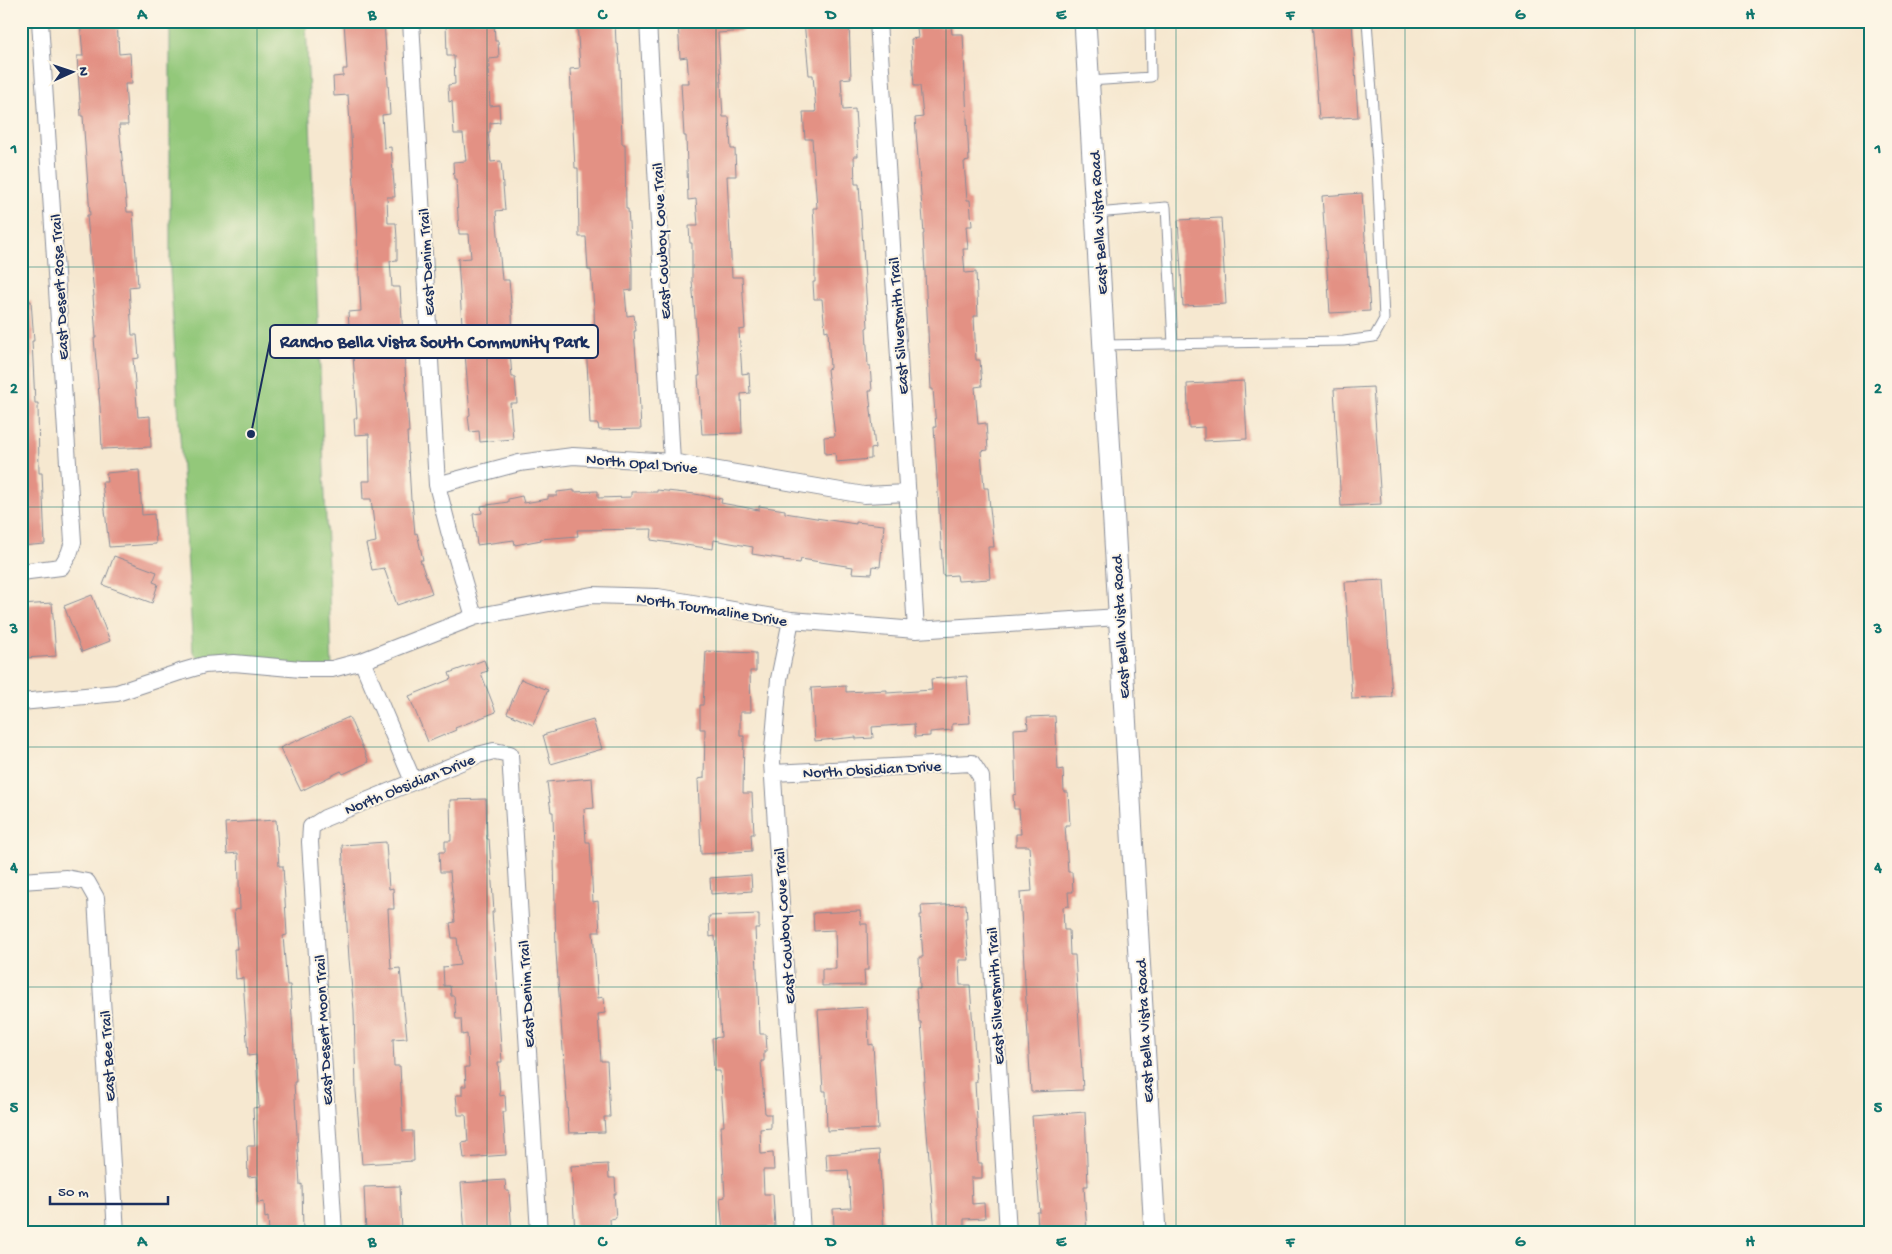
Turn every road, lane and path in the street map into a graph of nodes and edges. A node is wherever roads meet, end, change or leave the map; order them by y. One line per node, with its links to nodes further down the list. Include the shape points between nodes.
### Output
1 (40, 21): 15 (street, East Desert Rose Trail, via 73,542 60,567)
2 (411, 21): 13 (street, East Denim Trail)
3 (648, 21): 12 (street, East Cowboy Cove Trail)
4 (878, 21): 14 (street, East Silversmith Trail)
5 (1085, 21): 8 (street, East Bella Vista Road)
6 (1150, 21): 8 (lane, via 1151,77)
7 (1367, 21): 10 (lane, via 1384,319 1374,337 1344,341)
8 (1088, 81): 9 (street, East Bella Vista Road)
9 (1096, 213): 10 (lane, via 1166,207); 11 (street, East Bella Vista Road)
10 (1173, 344): 11 (lane)
11 (1104, 345): 17 (street, East Bella Vista Road)
12 (672, 462): 13 (street, North Opal Drive, via 573,456 519,463); 14 (street, North Opal Drive, via 864,495)
13 (437, 485): 16 (street, East Denim Trail)
14 (908, 493): 19 (street, East Silversmith Trail)
15 (21, 572)
16 (474, 617): 18 (street, North Tourmaline Drive, via 592,595 658,597); 20 (street, North Tourmaline Drive)
17 (1119, 617): 19 (street, North Tourmaline Drive); 33 (street, East Bella Vista Road)
18 (791, 620): 19 (street, North Tourmaline Drive); 24 (street, East Cowboy Cove Trail, via 779,679)
19 (916, 630)
20 (362, 660): 21 (street, North Tourmaline Drive, via 332,669 234,663 204,665 117,693); 25 (street)
21 (21, 702)
22 (510, 754): 25 (street, North Obsidian Drive, via 494,750); 30 (street, East Denim Trail)
23 (972, 763): 24 (street, North Obsidian Drive); 32 (street, East Silversmith Trail, via 981,777)
24 (773, 773): 31 (street, East Cowboy Cove Trail)
25 (413, 781): 26 (street, North Obsidian Drive, via 325,818)
26 (312, 827): 29 (street, East Desert Moon Trail, via 310,842)
27 (21, 880): 28 (street, East Bee Trail, via 66,878 87,882 96,898)
28 (116, 1233)
29 (334, 1233)
30 (539, 1233)
31 (802, 1233)
32 (1008, 1233)
33 (1155, 1233)

